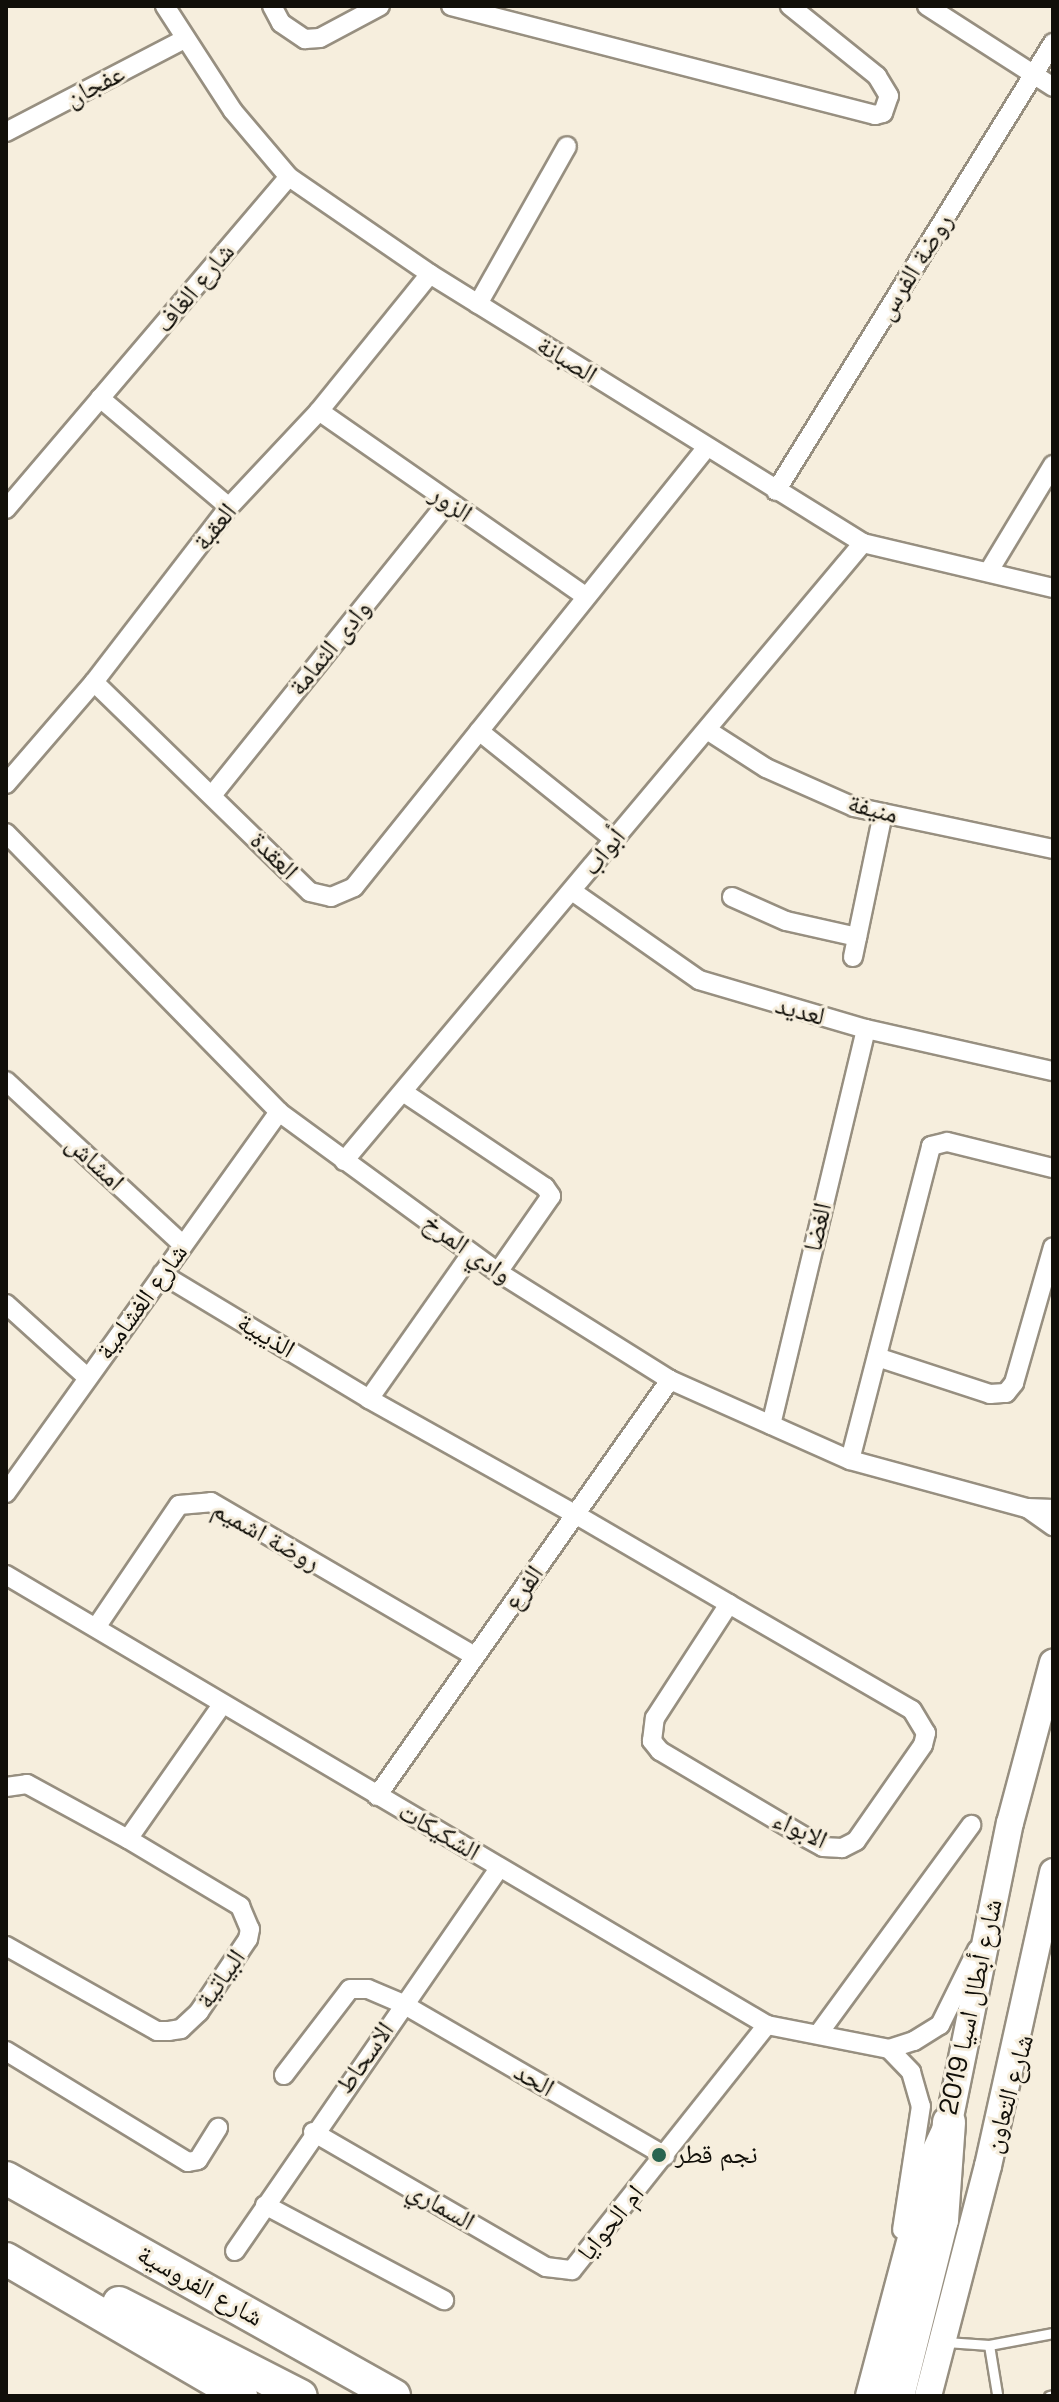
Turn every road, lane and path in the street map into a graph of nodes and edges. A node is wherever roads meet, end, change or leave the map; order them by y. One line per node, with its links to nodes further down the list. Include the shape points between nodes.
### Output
1 (165, 6): 7 (street, الصبانة)
2 (272, 6): 3 (street, via 281,23 305,39 320,38)
3 (380, 6)
4 (451, 6): 5 (street, via 844,108 883,113 889,96 877,76)
5 (790, 6)
6 (927, 6): 9 (street)
7 (183, 40): 11 (street, عفجان); 13 (street, الصبانة)
8 (1053, 43): 9 (street, روضة الفرس)
9 (1034, 74): 10 (street); 20 (street, روضة الفرس)
10 (1053, 87)
11 (6, 132)
12 (567, 146): 15 (street)
13 (289, 177): 14 (street, الصبانة); 16 (street, شارع الغاف)
14 (430, 274): 15 (street, الصبانة); 17 (street, العقبة)
15 (478, 304): 18 (street, الصبانة)
16 (100, 398): 22 (street); 23 (street, شارع الغاف)
17 (319, 411): 21 (street, الزور); 22 (street, العقبة)
18 (707, 447): 20 (street, الصبانة); 27 (street, العقدة)
19 (1053, 465): 25 (street)
20 (776, 491): 24 (street, الصبانة)
21 (448, 502): 27 (street, الزور); 32 (street, وادى الثمامة)
22 (229, 507): 28 (street, العقبة)
23 (6, 509)
24 (863, 543): 25 (street, الصبانة); 29 (street, أبواب)
25 (989, 571): 26 (street, الصبانة)
26 (1053, 588)
27 (584, 595): 30 (street, العقدة)
28 (94, 682): 31 (street, العقبة); 32 (street, العقدة)
29 (707, 730): 33 (street, منيفة, via 794,782); 35 (street, أبواب)
30 (479, 731): 32 (street, العقدة, via 354,887 331,897 310,892); 35 (street)
31 (6, 784)
32 (213, 794)
33 (883, 813): 36 (street, منيفة); 39 (street)
34 (6, 833): 45 (street, وادي المرخ)
35 (614, 839): 37 (street, أبواب)
36 (1053, 849)
37 (572, 891): 41 (street, لعديد, via 699,980); 44 (street, أبواب)
38 (732, 897): 39 (street, via 786,921)
39 (857, 937): 40 (street)
40 (853, 957)
41 (866, 1029): 42 (street, لعديد); 58 (street, الغضا)
42 (1053, 1071)
43 (6, 1081): 48 (street, امشاش)
44 (403, 1092): 46 (street, أبواب); 51 (street, via 551,1196)
45 (279, 1112): 46 (street, وادي المرخ); 48 (street, شارع الغشامية)
46 (344, 1161): 50 (street, وادي المرخ)
47 (1053, 1168): 54 (street, via 947,1142 931,1146)
48 (183, 1245): 52 (street, شارع الغشامية)
49 (1053, 1247): 54 (street, via 1014,1383 1006,1393 990,1394)
50 (471, 1254): 51 (street, وادي المرخ); 57 (street)
51 (498, 1272): 56 (street, وادي المرخ)
52 (162, 1274): 55 (street, شارع الغشامية); 57 (street, الذيبية)
53 (6, 1304): 55 (street)
54 (877, 1357): 59 (street)
55 (88, 1378): 60 (street, شارع الغشامية)
56 (670, 1380): 58 (street, وادي المرخ); 63 (street, الفرع)
57 (369, 1399): 63 (street, الذيبية)
58 (771, 1425): 59 (street, وادي المرخ)
59 (850, 1460): 61 (street, وادي المرخ)
60 (6, 1493)
61 (1027, 1508): 62 (street, وادي المرخ); 64 (street, وادي المرخ)
62 (1053, 1509)
63 (575, 1514): 66 (street, الابواء); 68 (street, الفرع)
64 (1053, 1526)
65 (6, 1575): 67 (street, الشكيكات)
66 (729, 1604): 66 (street, الابواء, via 912,1710 921,1721 923,1745 856,1841 842,1848 823,1847 660,1751 652,1741 655,1718)
67 (97, 1626): 68 (street, روضة اشميم, via 179,1505 211,1502); 70 (street, الشكيكات)
68 (475, 1656): 72 (street, الفرع)
69 (1053, 1663): 78 (main road, شارع أبطال اسيا 2019)
70 (222, 1705): 72 (street, الشكيكات); 74 (street)
71 (6, 1787): 74 (street, البياتية, via 27,1784)
72 (377, 1796): 75 (street, الشكيكات)
73 (971, 1825): 82 (street)
74 (128, 1839): 79 (street, البياتية, via 240,1906 248,1917 248,1939 189,2022 181,2029 157,2031)
75 (499, 1868): 80 (street, الاسحاط); 81 (street, الشكيكات)
76 (1053, 1872): 90 (main road, شارع أبطال اسيا 2019)
77 (1053, 1928): 90 (street, شارع التعاون, via 1019,2075)
78 (986, 1931): 83 (street, via 940,2025 925,2037); 86 (main road, شارع أبطال اسيا 2019)
79 (6, 1946)
80 (403, 2004): 85 (street, الحد, via 368,1989 350,1989); 88 (street, الاسحاط); 89 (street, الحد)
81 (767, 2025): 82 (street, الشكيكات); 89 (street, ام الحوايا)
82 (819, 2033): 83 (street, الشكيكات)
83 (889, 2049): 98 (street, via 911,2072 921,2106)
84 (6, 2051): 87 (street, via 188,2162 198,2160)
85 (284, 2075)
86 (949, 2122): 98 (main road, شارع أبطال اسيا 2019, via 933,2156); 107 (highway, via 942,2220)
87 (218, 2128)
88 (313, 2132): 92 (street, الاسحاط); 95 (street, السماري, via 546,2267)
89 (665, 2156): 95 (street, ام الحوايا)
90 (988, 2166): 100 (main road, شارع أبطال اسيا 2019)
91 (6, 2178): 105 (highway, شارع الفروسية)
92 (265, 2205): 93 (street, الاسحاط); 97 (street)
93 (235, 2251)
94 (6, 2259): 96 (highway)
95 (572, 2270)
96 (68, 2294): 103 (highway); 104 (highway, via 141,2312)
97 (444, 2300)
98 (889, 2314): 106 (main road, شارع أبطال اسيا 2019)
99 (1053, 2333): 101 (lane)
100 (942, 2341): 101 (lane); 108 (main road, شارع أبطال اسيا 2019)
101 (989, 2345): 102 (lane)
102 (995, 2395): 109 (lane)
103 (241, 2396)
104 (301, 2396)
105 (394, 2396)
106 (869, 2396)
107 (898, 2396)
108 (928, 2396)
109 (1010, 2396)

